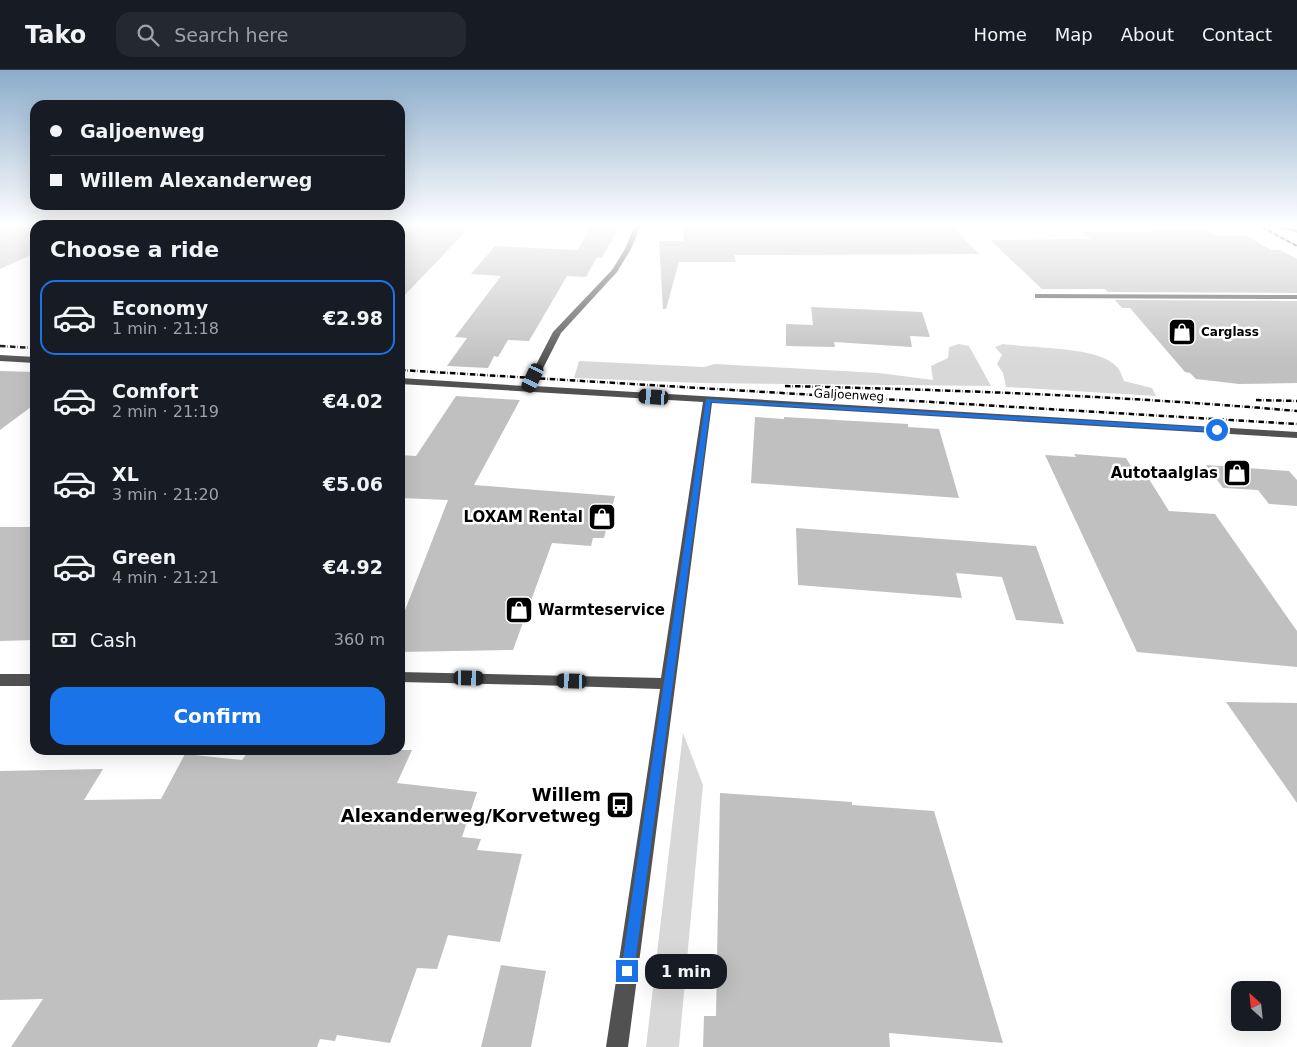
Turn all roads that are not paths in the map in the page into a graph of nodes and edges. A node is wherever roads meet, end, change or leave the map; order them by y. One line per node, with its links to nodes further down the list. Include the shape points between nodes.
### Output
1 (613, 273): 7 (street, via 557,332)
2 (1038, 296): 3 (street)
3 (1297, 297)
4 (0, 358): 5 (street)
5 (30, 360)
6 (405, 381): 7 (street, Galjoenweg)
7 (528, 388): 8 (street, Galjoenweg)
8 (708, 400): 9 (street, Galjoenweg); 13 (street)
9 (1297, 435)
10 (405, 677): 13 (street)
11 (0, 680): 12 (street)
12 (30, 680)
13 (667, 684): 14 (street)
14 (617, 1047)

